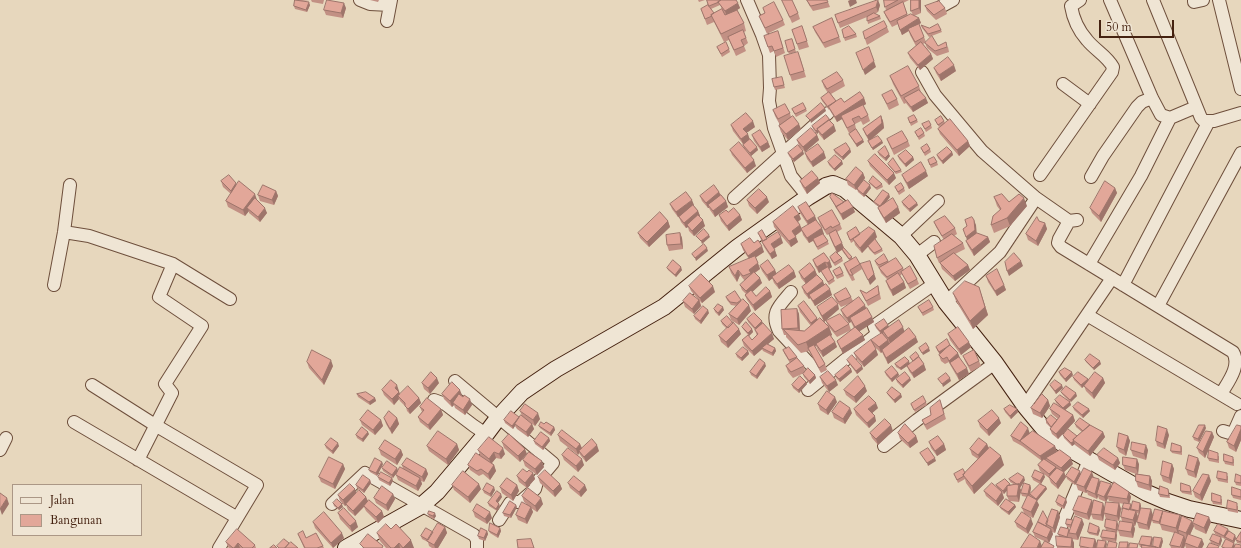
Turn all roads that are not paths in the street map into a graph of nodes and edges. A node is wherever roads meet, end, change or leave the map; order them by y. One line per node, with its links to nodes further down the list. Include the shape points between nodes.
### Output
1 (360, 0): 10 (street, via 370,4)
2 (747, 0): 23 (street, via 769,55 769,102)
3 (954, 0): 11 (street)
4 (1080, 0): 17 (street, via 1071,6 1078,27 1087,41 1113,67)
5 (1110, 0): 16 (street)
6 (1153, 0): 18 (street)
7 (1194, 0): 8 (street)
8 (1203, 0)
9 (1219, 0): 15 (street)
10 (391, 2): 12 (street)
11 (942, 6)
12 (387, 21)
13 (922, 72): 30 (street, via 935,95 982,151)
14 (1063, 84): 17 (street)
15 (1241, 89)
16 (1152, 98): 21 (street, via 1161,115); 26 (street, via 1137,107)
17 (1090, 104): 25 (street)
18 (1196, 107): 21 (street); 22 (street, via 1204,121)
19 (828, 113): 23 (street)
20 (1241, 113): 22 (street)
21 (1170, 118): 37 (street, via 1141,176)
22 (1209, 121): 41 (street)
23 (782, 153): 28 (street, via 791,176); 29 (street)
24 (1241, 153): 45 (street)
25 (1040, 175)
26 (1091, 177)
27 (70, 185): 32 (street)
28 (808, 197): 33 (street, via 828,185 838,185); 56 (street, via 738,247 664,307 556,369 522,392)
29 (734, 198)
30 (1036, 198): 37 (street, via 1073,220 1058,239 1058,243); 44 (street, via 1000,252)
31 (938, 201): 33 (street)
32 (64, 232): 36 (street, via 89,236); 40 (street)
33 (901, 236): 35 (street)
34 (934, 242): 35 (street)
35 (917, 255): 39 (street)
36 (173, 264): 43 (street); 58 (street, via 159,298 202,326 165,384 172,393)
37 (1089, 264): 38 (street)
38 (1112, 278): 41 (street); 46 (street)
39 (934, 284): 44 (street); 48 (street, via 874,326 878,334)
40 (54, 285)
41 (1123, 285): 45 (street)
42 (791, 292): 48 (street, via 776,311 775,323 779,331)
43 (230, 299)
44 (946, 302): 47 (street)
45 (1158, 306): 52 (street, via 1233,352 1237,362 1235,369)
46 (1087, 315): 52 (street); 54 (street)
47 (994, 363): 54 (street); 62 (street)
48 (823, 378): 51 (street)
49 (455, 381): 56 (street)
50 (92, 385): 58 (street)
51 (808, 390)
52 (1220, 394): 55 (street)
53 (434, 400): 60 (street, via 445,404)
54 (1025, 406): 65 (street, via 1044,429 1068,448)
55 (1239, 410): 59 (street, via 1232,434)
56 (498, 418): 60 (street); 69 (street, via 553,463 536,482 533,492 520,502 510,503)
57 (74, 422): 64 (street)
58 (155, 425): 64 (street); 68 (street, via 257,485)
59 (1223, 431)
60 (486, 434): 67 (street, via 437,492)
61 (6, 438): 63 (street)
62 (884, 446)
63 (0, 450)
64 (138, 460): 68 (street)
65 (1089, 460): 70 (street, via 1147,493 1219,523); 74 (street)
66 (332, 504): 67 (street, via 365,473)
67 (421, 506): 72 (street); 73 (street, via 474,535)
68 (236, 517): 71 (street)
69 (498, 520)
70 (1241, 520)
71 (218, 548)
72 (346, 548)
73 (477, 548)
74 (1052, 548)

